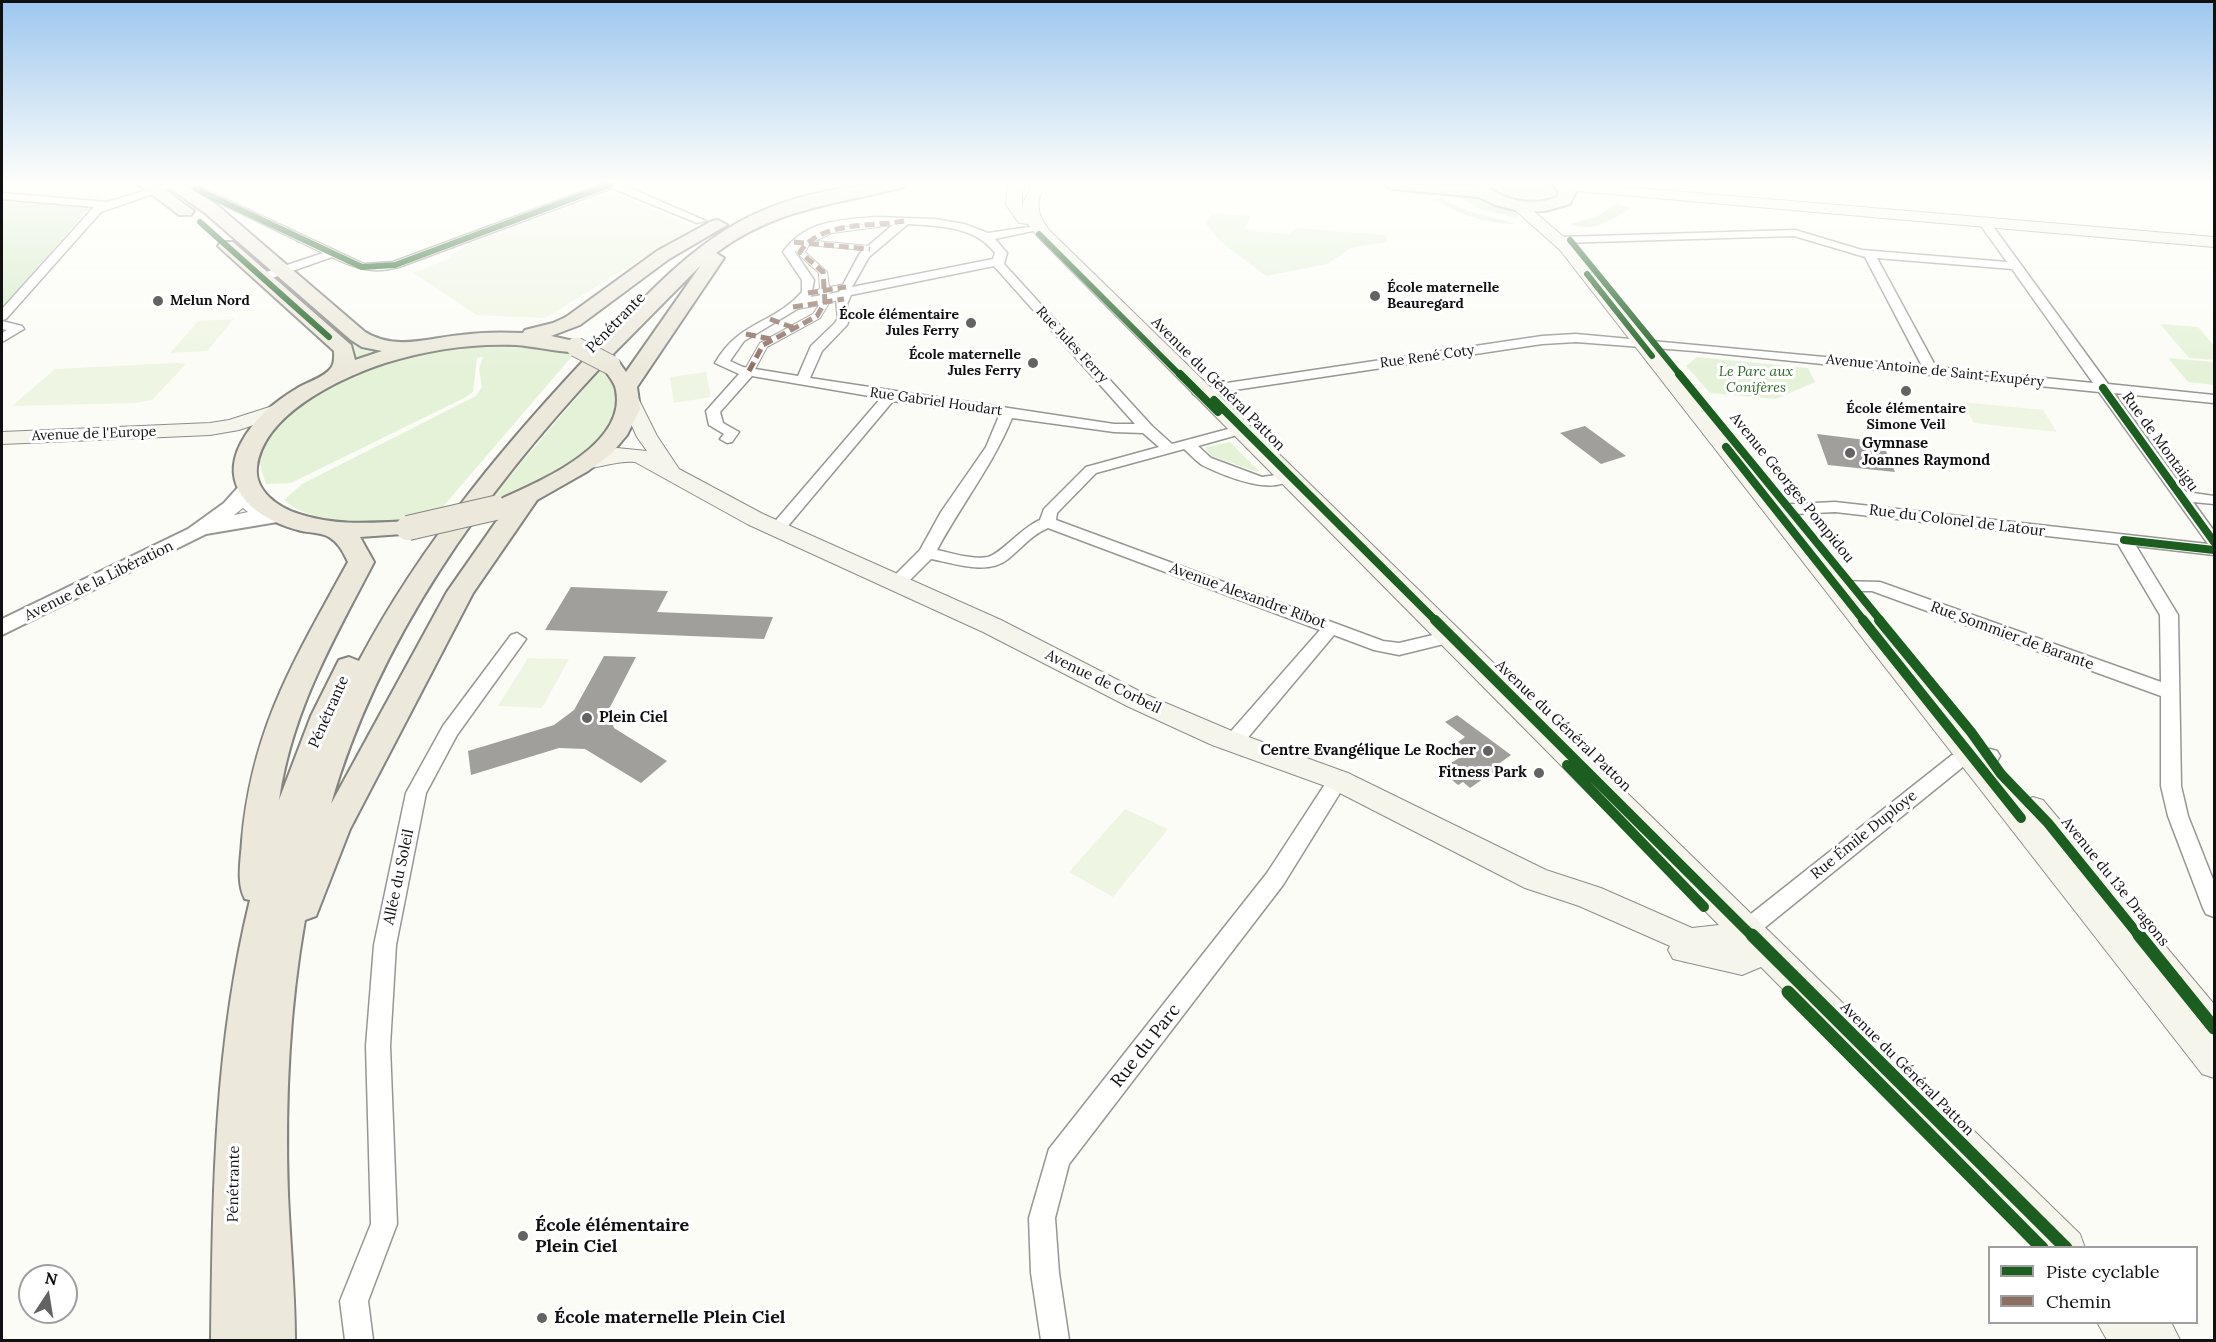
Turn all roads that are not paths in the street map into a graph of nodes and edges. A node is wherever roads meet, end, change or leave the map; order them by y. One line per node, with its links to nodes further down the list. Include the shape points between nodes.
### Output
1 (64, 247): 31 (street)
2 (227, 247): 27 (main road)
3 (257, 247): 26 (main road)
4 (320, 247): 22 (street)
5 (443, 247): 22 (street, via 391,266 367,268)
6 (678, 247): 36 (main road, via 573,321 543,332)
7 (710, 247): 89 (main road, Pénétrante, via 573,383 474,501 411,593 340,732)
8 (722, 247): 46 (main road)
9 (793, 247): 30 (street, via 790,255 808,280)
10 (804, 247): 29 (street, via 800,252 823,272)
11 (849, 247): 20 (street)
12 (873, 247): 20 (street)
13 (996, 247): 24 (street, Rue Jules Ferry)
14 (1055, 247): 47 (main road, Avenue du Général Patton)
15 (1570, 247): 39 (main road, Avenue Georges Pompidou, via 1610,304)
16 (1570, 247): 39 (main road, Avenue Georges Pompidou)
17 (1843, 247): 23 (street)
18 (2002, 247): 25 (street, Rue de Montaigu)
19 (2171, 247): 21 (main road)
20 (870, 249): 28 (street, via 852,273)
21 (2214, 251)
22 (334, 253): 26 (street)
23 (1869, 254): 25 (street); 42 (street)
24 (998, 262): 28 (street); 52 (street, Rue Jules Ferry)
25 (2015, 266): 45 (street, Rue de Montaigu)
26 (285, 270): 27 (street); 40 (main road, via 369,343)
27 (261, 278): 43 (main road, via 344,349 345,362)
28 (845, 293): 29 (street); 44 (street, via 841,325 816,348)
29 (824, 296): 30 (street); 34 (street, via 817,316)
30 (802, 300): 32 (street)
31 (2, 316)
32 (770, 319): 34 (street); 35 (street)
33 (2, 325): 37 (street, via 18,329)
34 (794, 328): 38 (street)
35 (746, 334): 38 (street); 41 (street, Rue Gabriel Houdart, via 722,363)
36 (509, 337): 40 (main road, via 460,340); 46 (main road, bridge, via 576,346 611,365)
37 (2, 338)
38 (771, 339): 41 (street, via 760,349 758,360)
39 (1648, 343): 42 (street, Avenue Antoine de Saint-Exupéry); 47 (street, Rue René Coty, via 1556,338); 67 (main road, Avenue Georges Pompidou)
40 (412, 349): 43 (main road)
41 (749, 370): 44 (street, Rue Gabriel Houdart); 56 (street, via 713,411 716,425 732,432)
42 (1931, 371): 45 (street, Avenue Antoine de Saint-Exupéry)
43 (338, 376): 50 (main road)
44 (802, 381): 48 (street, Rue Gabriel Houdart)
45 (2103, 388): 49 (street, Avenue Antoine de Saint-Exupéry); 65 (street, Rue de Montaigu)
46 (629, 393): 60 (main road, via 619,430); 61 (main road, Avenue de Corbeil, via 654,450)
47 (1203, 393): 53 (main road, Avenue du Général Patton)
48 (890, 396): 51 (street, Rue Gabriel Houdart); 70 (street)
49 (2214, 399)
50 (282, 409): 54 (main road, Avenue de l'Europe, via 232,426); 59 (main road)
51 (1007, 412): 52 (street, Rue Gabriel Houdart); 76 (street, via 993,447)
52 (1147, 429): 58 (street, Rue Jules Ferry)
53 (1240, 430): 57 (street); 62 (main road, Avenue du Général Patton); 81 (main road, Avenue du Général Patton)
54 (187, 431): 55 (main road, Avenue de l'Europe); 59 (main road, Avenue de l'Europe, via 224,438)
55 (2, 438)
56 (727, 439)
57 (1187, 444): 58 (street); 62 (street, via 1206,461 1261,482)
58 (1169, 449): 69 (street, via 1091,470 1049,513)
59 (246, 453): 63 (main road, via 244,474)
60 (586, 463): 61 (main road, Avenue de Corbeil, via 617,454 633,454); 64 (main road)
61 (674, 476): 70 (main road, Avenue de Corbeil)
62 (1284, 478): 81 (main road, Avenue du Général Patton)
63 (248, 488): 68 (main road); 72 (street, Avenue de la Libération, via 231,507)
64 (529, 495): 71 (main road, bridge, via 453,520 408,528); 89 (main road, via 460,592)
65 (2182, 496): 66 (street); 74 (street, Rue de Montaigu)
66 (2214, 500)
67 (1783, 510): 73 (street, Rue du Colonel de Latour, via 1835,507); 78 (main road, Avenue Georges Pompidou)
68 (282, 516): 71 (main road); 72 (street, Avenue de la Libération)
69 (1048, 522): 76 (street, via 1031,529 989,562); 79 (street, Avenue Alexandre Ribot)
70 (777, 529): 77 (main road, Avenue de Corbeil)
71 (335, 530): 89 (main road, via 351,543 361,562 294,693 272,752 256,863)
72 (195, 533): 80 (street, Avenue de la Libération)
73 (2124, 540): 75 (street); 83 (street, via 2169,615)
74 (2214, 542)
75 (2214, 550)
76 (927, 553): 77 (street)
77 (897, 583): 84 (main road, Avenue de Corbeil, via 992,626 1138,701)
78 (1844, 586): 83 (street, Rue Sommier de Barante, via 1874,586); 85 (main road, Avenue Georges Pompidou)
79 (1332, 627): 81 (street, Avenue Alexandre Ribot, via 1399,650); 84 (street)
80 (2, 628)
81 (1447, 638): 88 (main road, Avenue du Général Patton)
82 (517, 639): 98 (street, Allée du Soleil, via 450,731 416,793 385,945 378,1046 384,1224 354,1300)
83 (2172, 693): 87 (street, via 2171,786 2178,816)
84 (1233, 742): 86 (main road, Avenue de Corbeil)
85 (1982, 757): 88 (street, Rue Émile Duploye, via 1959,760 1755,923); 90 (main road, Avenue du 13e Dragons, via 2048,823)
86 (1338, 780): 88 (main road, Avenue de Corbeil, via 1536,879 1589,913 1678,948 1742,961); 99 (street, Rue du Parc, via 1275,879 1058,1158 1042,1218)
87 (2214, 908)
88 (1742, 939): 92 (main road, Avenue du Général Patton); 93 (main road, Avenue du Général Patton)
89 (270, 945): 96 (main road, Pénétrante, via 238,1082); 97 (main road, Pénétrante, via 267,1147)
90 (2208, 1029): 91 (main road, Avenue du 13e Dragons)
91 (2214, 1063)
92 (2040, 1246)
93 (2064, 1246)
94 (2119, 1324): 100 (main road)
95 (2143, 1324): 101 (main road)
96 (234, 1341)
97 (273, 1341)
98 (359, 1341)
99 (1055, 1341)
100 (2136, 1341)
101 (2160, 1341)

